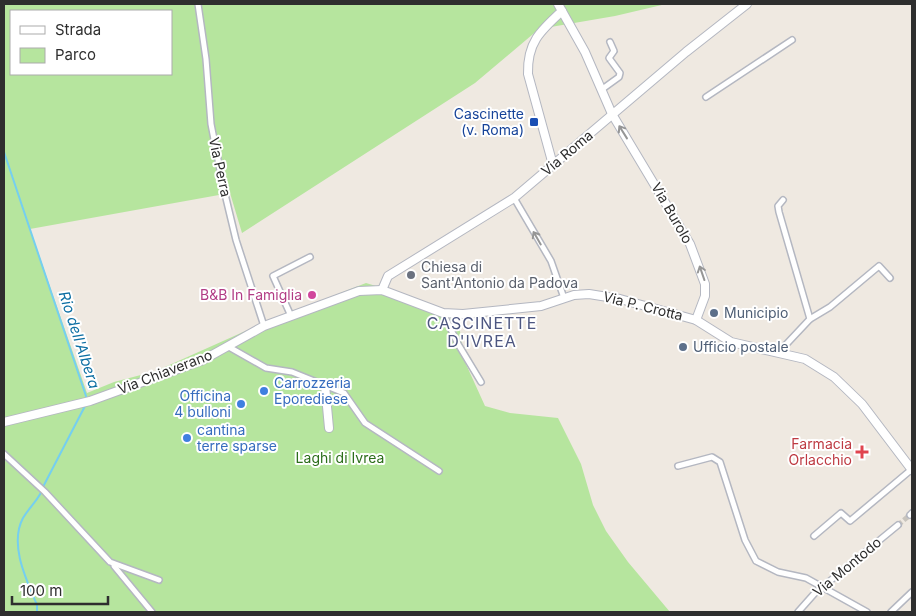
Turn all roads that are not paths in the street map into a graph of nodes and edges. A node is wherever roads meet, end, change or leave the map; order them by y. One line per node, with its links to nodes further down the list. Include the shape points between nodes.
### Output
1 (198, 4): 20 (street, Via Perra, via 211,124 224,190)
2 (747, 4): 8 (street, Via Roma)
3 (560, 8): 6 (street, Via Burolo, via 585,52); 9 (street, via 540,30 527,60)
4 (792, 40): 7 (street)
5 (610, 42): 6 (street, via 614,51 609,58 620,73)
6 (601, 90): 8 (street, Via Burolo)
7 (706, 97)
8 (612, 114): 9 (street, Via Roma); 19 (street, Via Burolo, one-way to 8, via 705,296 699,265 680,224)
9 (553, 165): 10 (street, Via Roma)
10 (514, 198): 14 (street, Via Roma, via 388,276); 15 (street, one-way to 10, via 551,261)
11 (782, 200): 18 (street, via 779,212)
12 (310, 257): 17 (street, via 273,276)
13 (890, 278): 18 (street, via 879,266 830,307)
14 (382, 290): 16 (street, Via P. Crotta); 17 (street, Via Chiaverano, via 359,290)
15 (564, 298): 16 (street, Via P. Crotta, via 552,304 521,309); 19 (street, Via P. Crotta, via 589,294 607,296)
16 (443, 313): 23 (street)
17 (291, 316): 20 (street, Via Chiaverano)
18 (810, 319): 22 (street)
19 (696, 320): 22 (street, Via P. Crotta, via 731,342)
20 (264, 326): 21 (street, Via Chiaverano)
21 (229, 347): 24 (street, via 266,368 292,372); 25 (street, Via Chiaverano, via 203,360 86,401)
22 (779, 352): 29 (street, Via P. Crotta, via 804,359 834,377 862,404)
23 (481, 382)
24 (325, 385): 26 (street); 30 (street, via 344,393 366,423)
25 (4, 422)
26 (329, 428)
27 (4, 454): 33 (street, via 45,492)
28 (678, 466): 35 (street, via 712,457 720,462 744,540 756,561 778,572 806,578)
29 (912, 470): 32 (street, via 850,521 841,513)
30 (439, 472)
31 (898, 525): 35 (street, Via Montodo)
32 (814, 536)
33 (110, 562): 34 (street); 38 (street)
34 (160, 580)
35 (822, 589): 37 (street, Via Montodo); 39 (street)
36 (912, 592): 40 (street)
37 (801, 611)
38 (152, 612)
39 (867, 612)
40 (891, 612)

